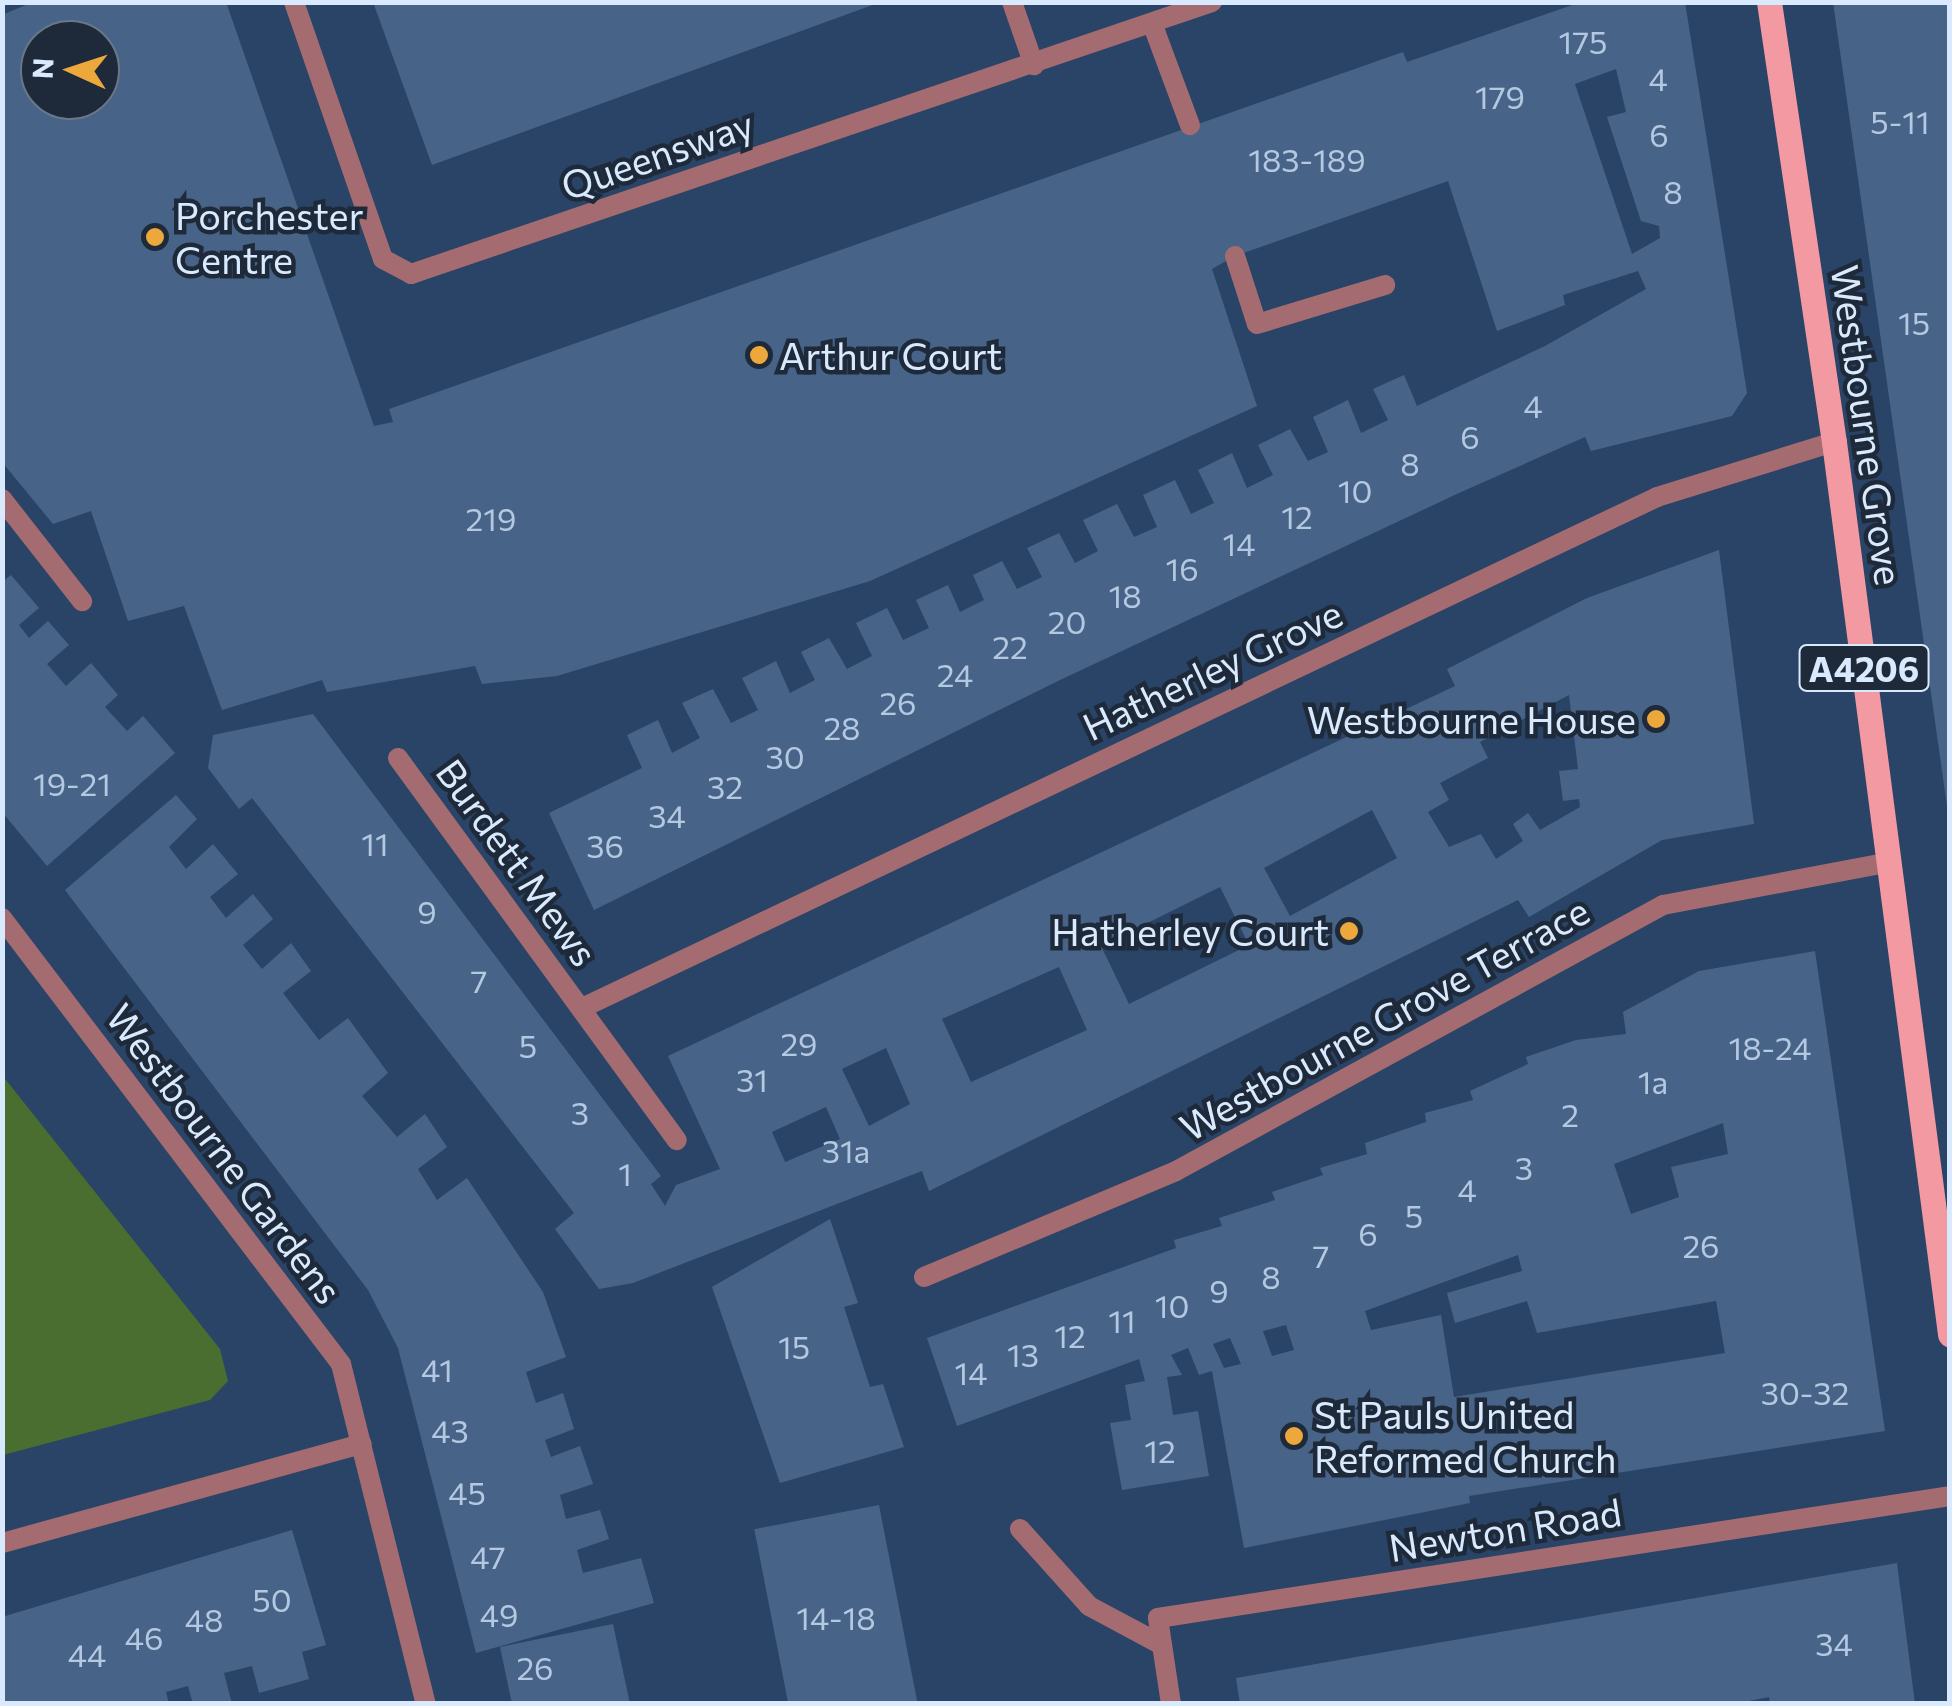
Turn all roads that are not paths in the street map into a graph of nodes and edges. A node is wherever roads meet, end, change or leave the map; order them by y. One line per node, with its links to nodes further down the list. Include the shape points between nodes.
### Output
1 (294, 2): 6 (street, Queensway, via 383,258 411,274)
2 (1012, 2): 6 (street)
3 (1212, 2): 5 (street, Queensway)
4 (1770, 2): 10 (main road, Westbourne Grove / A4206)
5 (1152, 24): 6 (street, Queensway); 7 (street)
6 (1034, 65)
7 (1190, 126)
8 (1235, 256): 9 (street, via 1256,324)
9 (1385, 285)
10 (1834, 442): 14 (main road, Westbourne Grove / A4206); 16 (street, Hatherley Grove, via 1656,497)
11 (2, 499): 12 (street)
12 (82, 601)
13 (398, 758): 17 (street, Burdett Mews)
14 (1890, 862): 19 (street, Westbourne Grove Terrace, via 1663,905 1176,1171); 20 (main road, Westbourne Grove / A4206)
15 (2, 918): 21 (street, Westbourne Gardens, via 341,1364)
16 (631, 984): 17 (street, Burdett Mews)
17 (582, 1008): 18 (street, Burdett Mews)
18 (677, 1140)
19 (924, 1277)
20 (1950, 1334)
21 (362, 1444): 24 (street); 26 (street, Westbourne Gardens)
22 (1950, 1496): 25 (street, Newton Road, via 1158,1618)
23 (1020, 1530): 25 (street, via 1089,1606)
24 (2, 1543)
25 (1162, 1646): 27 (street)
26 (426, 1704)
27 (1171, 1704)

